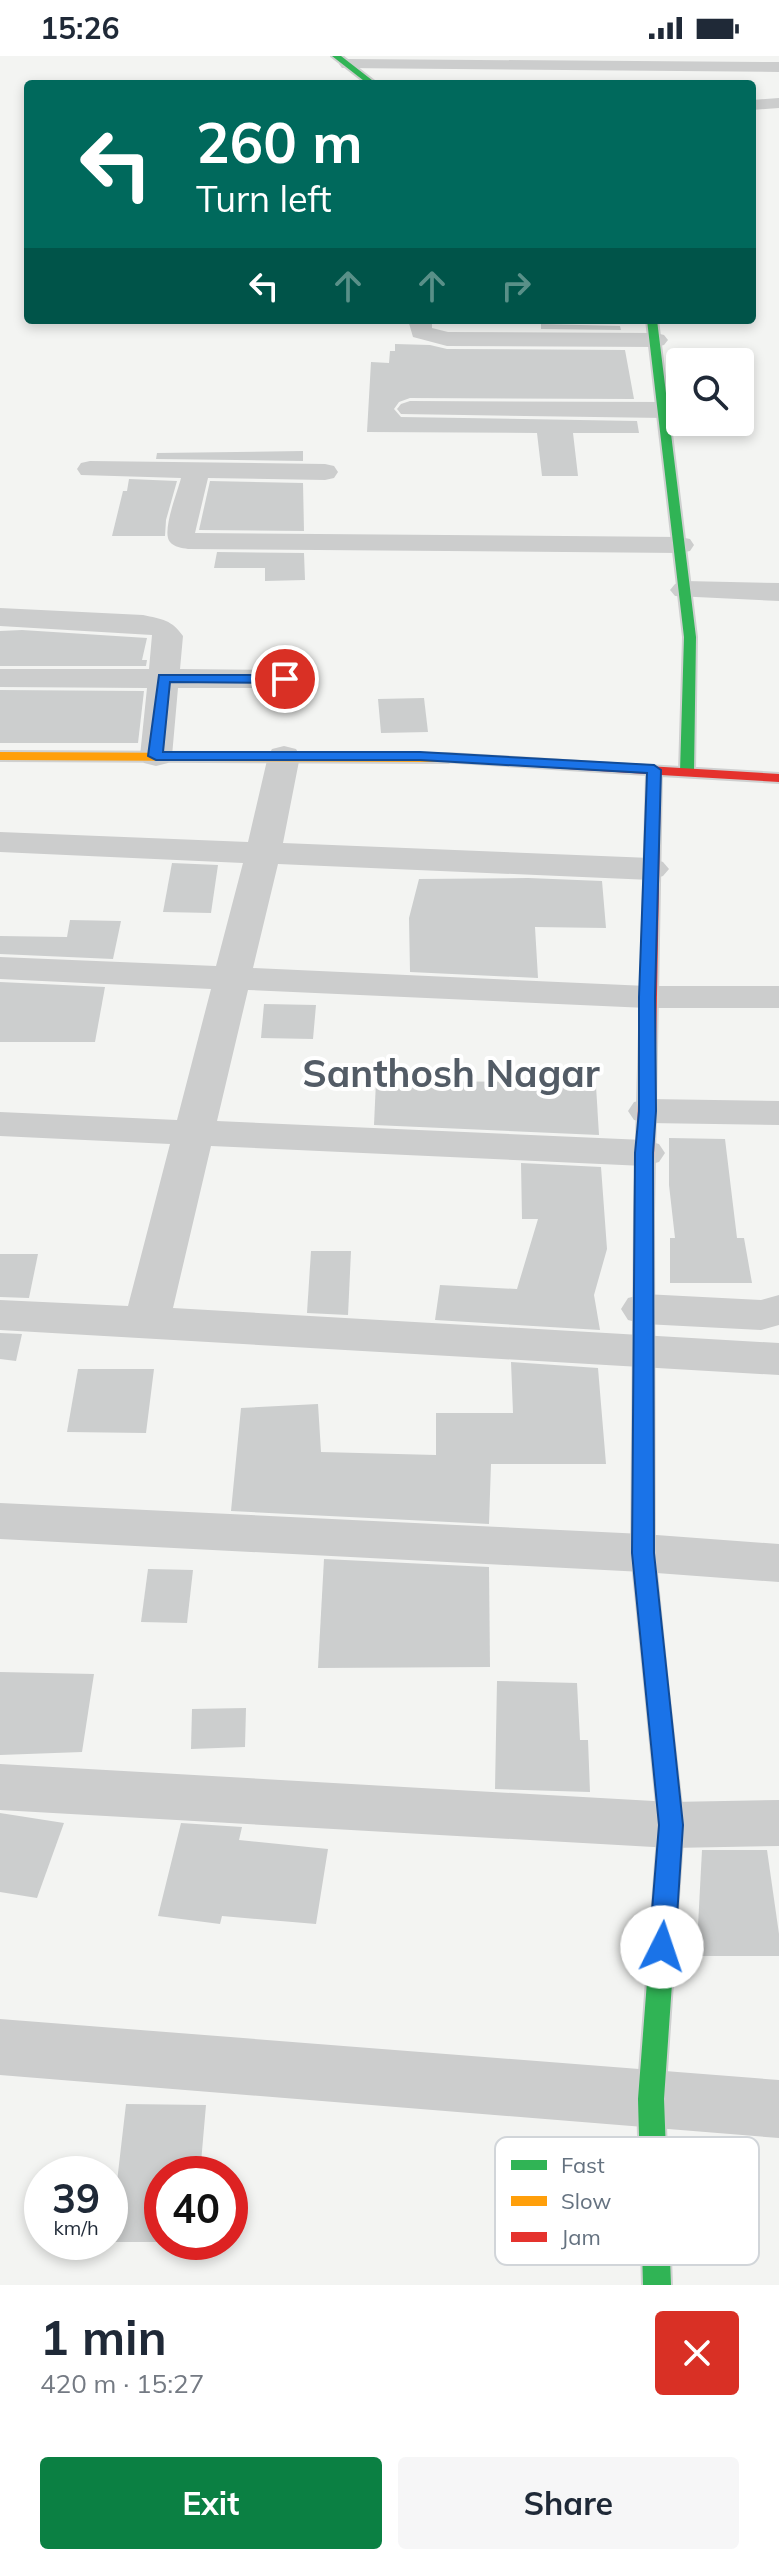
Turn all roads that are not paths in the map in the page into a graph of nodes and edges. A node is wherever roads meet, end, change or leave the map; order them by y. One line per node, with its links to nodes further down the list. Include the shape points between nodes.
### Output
1 (342, 60): 3 (street); 5 (street)
2 (585, 60): 3 (street); 4 (street)
3 (550, 65): 6 (street)
4 (779, 67)
5 (368, 80)
6 (548, 80)
7 (779, 103): 8 (street)
8 (756, 105)
9 (420, 324): 10 (street, via 421,332 447,339)
10 (654, 330): 12 (street)
11 (410, 409): 12 (street)
12 (664, 410): 16 (street)
13 (90, 469): 14 (street)
14 (197, 470): 15 (street); 16 (street, via 181,526 181,538 188,541)
15 (325, 472)
16 (680, 545): 17 (street)
17 (685, 590): 18 (street); 27 (street, via 690,637)
18 (779, 592)
19 (0, 617): 21 (street, via 162,628 168,636)
20 (0, 678): 21 (street)
21 (164, 678): 22 (street); 24 (street)
22 (285, 679)
23 (0, 756): 24 (street)
24 (156, 756): 25 (street)
25 (284, 756): 26 (street, via 420,756); 30 (street)
26 (654, 770): 27 (street); 31 (street)
27 (687, 772): 28 (street)
28 (779, 778)
29 (0, 842): 30 (street)
30 (263, 854): 31 (street); 33 (street)
31 (651, 869): 34 (street)
32 (0, 968): 33 (street)
33 (230, 978): 34 (street); 39 (street)
34 (647, 997): 35 (street); 36 (street)
35 (779, 997)
36 (648, 1111): 37 (street); 40 (street)
37 (779, 1113)
38 (0, 1124): 39 (street)
39 (193, 1133): 40 (street); 43 (street)
40 (644, 1153): 44 (street)
41 (779, 1310): 44 (street)
42 (0, 1315): 43 (street)
43 (147, 1322): 44 (street)
44 (644, 1330): 45 (street); 47 (street)
45 (779, 1359)
46 (0, 1521): 47 (street)
47 (643, 1553): 48 (street); 51 (street)
48 (779, 1563)
49 (0, 1787): 51 (street)
50 (779, 1823): 51 (street)
51 (671, 1825): 53 (street)
52 (0, 2047): 53 (street)
53 (651, 2099): 54 (street); 55 (street)
54 (779, 2109)
55 (652, 2137)
56 (656, 2265): 57 (street)
57 (657, 2285)

